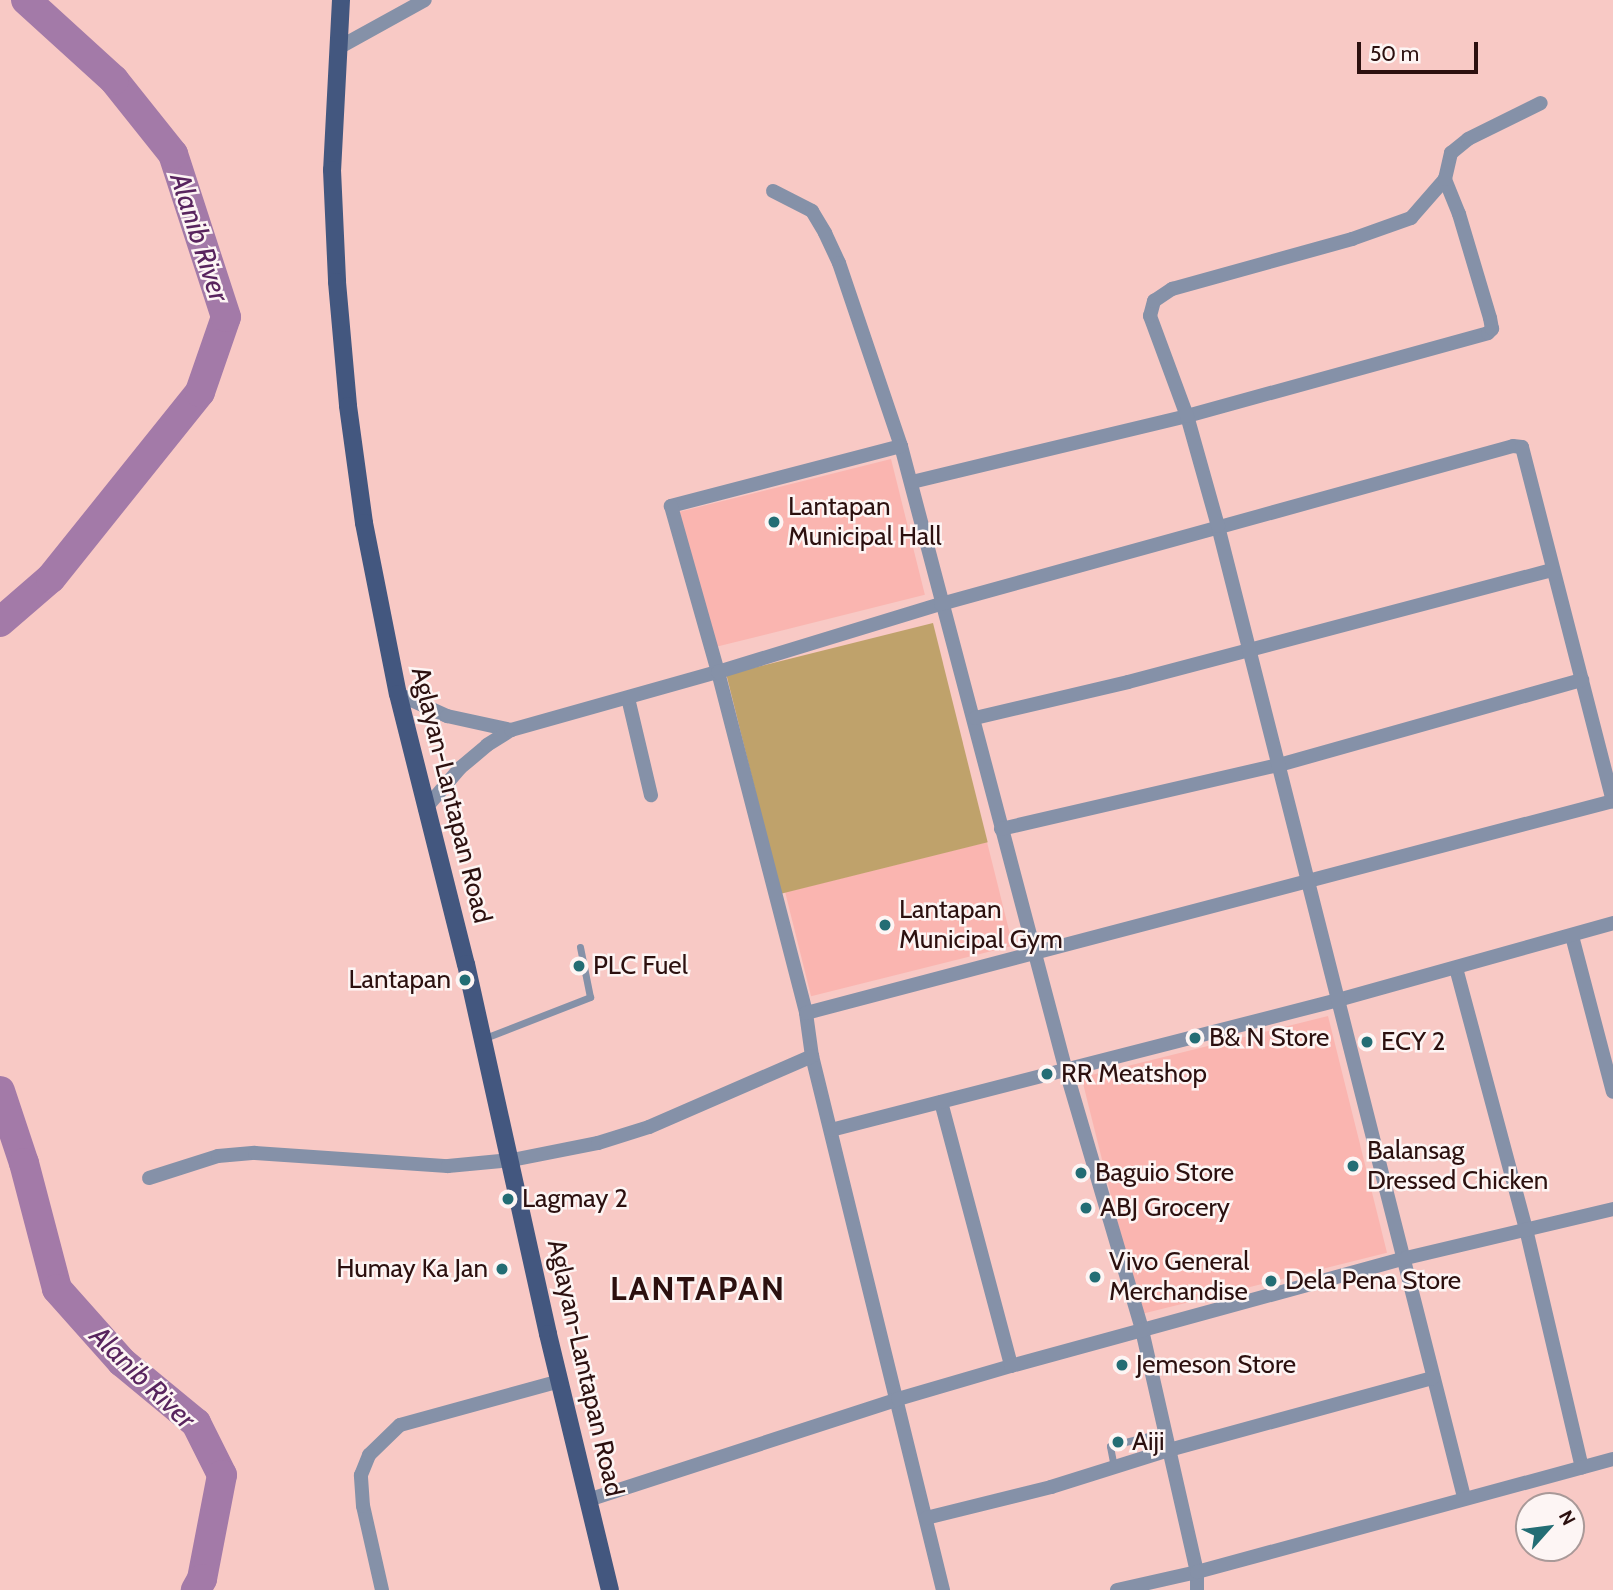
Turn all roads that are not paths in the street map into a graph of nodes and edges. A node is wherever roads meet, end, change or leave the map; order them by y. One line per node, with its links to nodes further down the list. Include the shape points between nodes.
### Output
1 (341, 0): 3 (main road, Aglayan-Lantapan Road)
2 (425, 0): 3 (street)
3 (338, 48): 16 (main road, Aglayan-Lantapan Road, via 332,170 348,406 364,523)
4 (1541, 103): 5 (street, via 1468,139 1451,153)
5 (1446, 180): 7 (street, via 1404,221 1160,295 1150,316); 7 (street, via 1490,318 1488,333)
6 (773, 191): 8 (street, via 812,211 825,233)
7 (1187, 416): 9 (street); 10 (street)
8 (901, 446): 9 (street); 14 (street, via 671,506)
9 (912, 482): 12 (street)
10 (1218, 526): 11 (street, via 1518,445 1525,451); 12 (street); 13 (street)
11 (1552, 570): 13 (street); 15 (street)
12 (941, 604): 14 (street); 18 (street)
13 (1248, 650): 18 (street); 20 (street)
14 (718, 672): 17 (street); 31 (street)
15 (1582, 680): 20 (street); 24 (street, via 1613,801)
16 (398, 694): 19 (street, via 447,716); 22 (main road, Aglayan-Lantapan Road)
17 (628, 698): 19 (street); 21 (street)
18 (975, 718): 23 (street)
19 (511, 730): 22 (street, via 460,768)
20 (1279, 765): 23 (street); 24 (street)
21 (651, 795)
22 (425, 809): 32 (main road, Aglayan-Lantapan Road)
23 (1001, 829): 28 (street)
24 (1308, 881): 28 (street); 30 (street)
25 (1613, 923): 26 (street)
26 (1572, 936): 29 (street); 35 (street)
27 (580, 947): 32 (lane, via 590,997)
28 (1033, 951): 31 (street); 34 (street)
29 (1456, 968): 30 (street); 41 (street)
30 (1338, 1000): 34 (street); 42 (street)
31 (806, 1013): 33 (street)
32 (484, 1039): 38 (main road, Aglayan-Lantapan Road)
33 (812, 1056): 37 (street); 38 (street, via 649,1127 598,1143)
34 (1066, 1071): 36 (street); 43 (street)
35 (1613, 1092)
36 (941, 1102): 37 (street); 44 (street)
37 (831, 1130): 47 (street)
38 (512, 1160): 39 (street, via 449,1166 255,1153 218,1156); 46 (main road, Aglayan-Lantapan Road)
39 (149, 1178)
40 (1613, 1209): 41 (street)
41 (1526, 1229): 42 (street); 52 (street)
42 (1406, 1258): 43 (street); 45 (street)
43 (1142, 1330): 44 (street); 48 (street)
44 (1011, 1366): 47 (street)
45 (1433, 1378): 49 (street); 53 (street)
46 (559, 1381): 54 (main road, Aglayan-Lantapan Road); 57 (street, via 400,1425 375,1447 361,1475 363,1506)
47 (898, 1399): 54 (street); 55 (street)
48 (1164, 1432): 49 (street); 51 (lane, via 1110,1446)
49 (1169, 1450): 51 (street); 56 (street)
50 (1613, 1459): 52 (street)
51 (1114, 1467): 55 (street)
52 (1582, 1468): 53 (street)
53 (1464, 1497): 56 (street)
54 (588, 1500): 58 (main road, Aglayan-Lantapan Road)
55 (926, 1518): 59 (street)
56 (1197, 1572): 60 (street); 61 (street)
57 (382, 1590)
58 (610, 1590)
59 (943, 1590)
60 (1117, 1590)
61 (1198, 1590)

